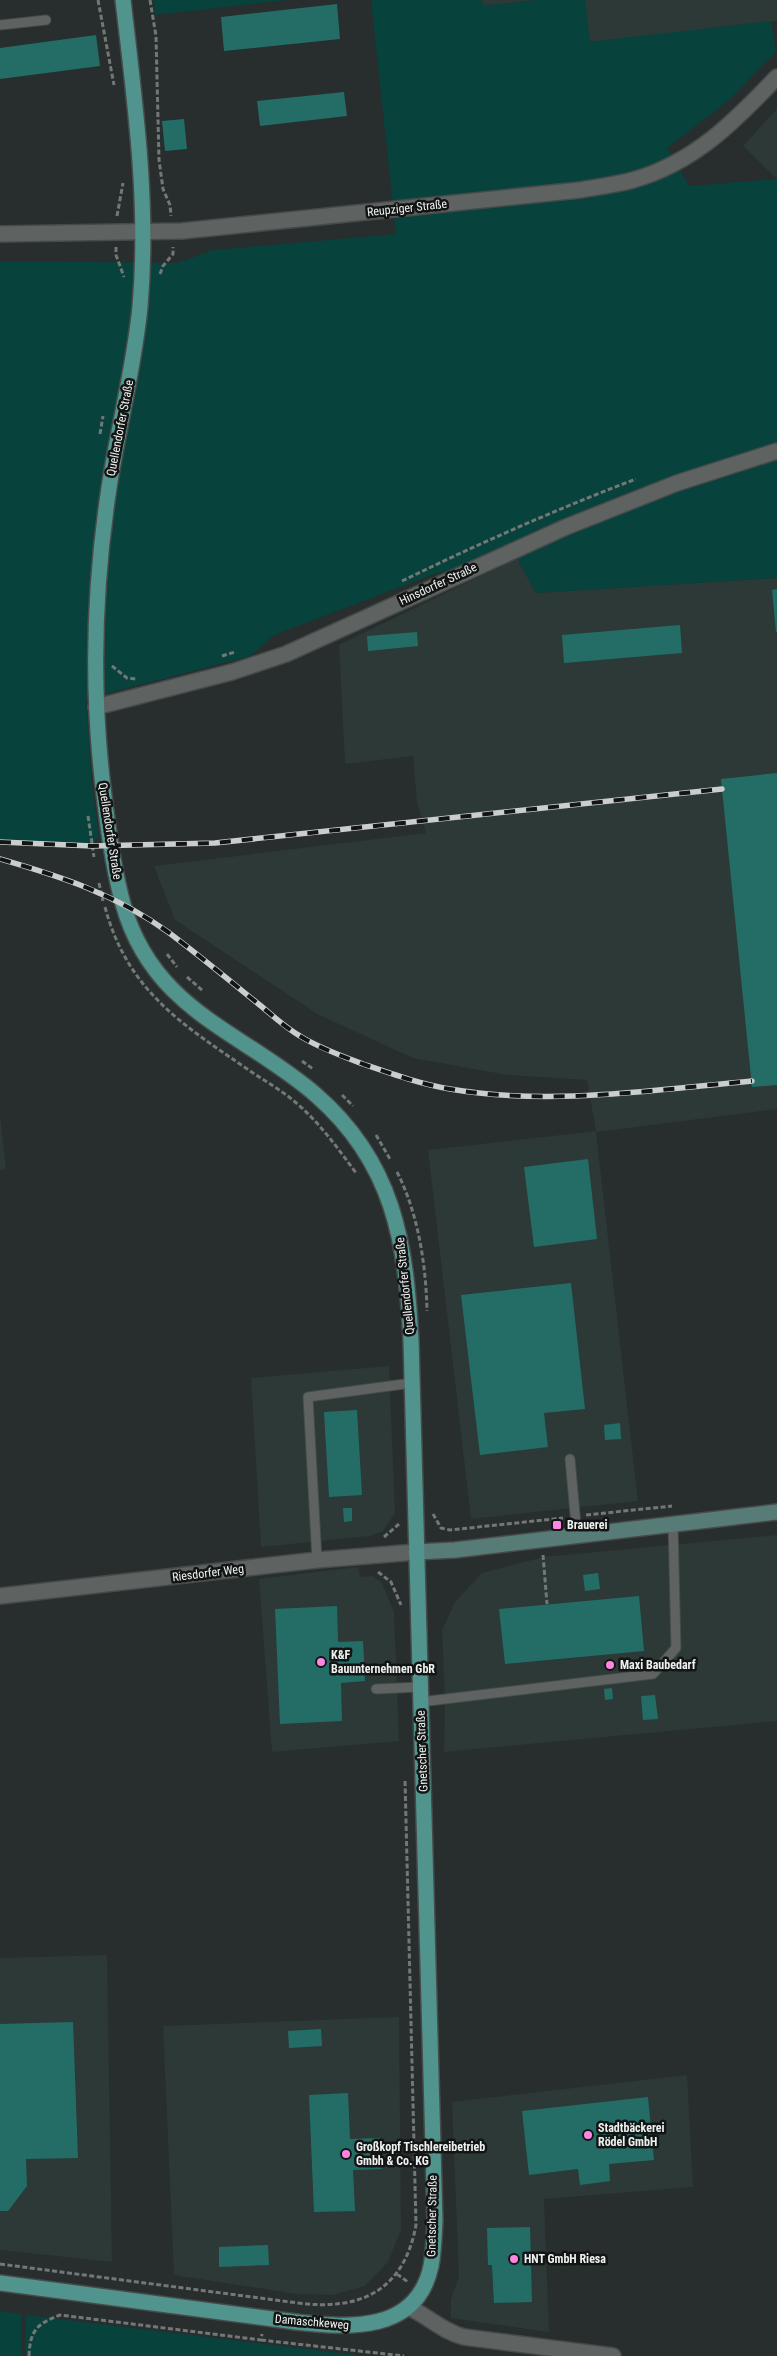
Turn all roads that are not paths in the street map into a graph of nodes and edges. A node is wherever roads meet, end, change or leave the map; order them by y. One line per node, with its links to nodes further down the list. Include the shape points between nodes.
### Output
1 (123, 0): 5 (main road, Quellendorfer Straße, via 142,174)
2 (46, 20): 3 (lane)
3 (0, 25)
4 (777, 77): 5 (street, Reupziger Straße, via 741,115 695,153 633,180 580,190)
5 (144, 232): 6 (street, Reupziger Straße); 8 (main road, Quellendorfer Straße, via 135,343 117,437 101,550 96,625)
6 (0, 234)
7 (777, 451): 8 (street, Hinsdorfer Straße, via 677,483 574,523 286,654 232,672)
8 (96, 707): 9 (main road, Quellendorfer Straße, via 111,846 122,903 137,940 150,962 184,1002 316,1096 336,1114 369,1158 390,1202 403,1248)
9 (412, 1383): 14 (main road, Quellendorfer Straße); 15 (lane, via 308,1397)
10 (570, 1459): 13 (lane)
11 (777, 1512): 12 (main road)
12 (673, 1524): 13 (main road); 19 (lane, via 676,1648 653,1674)
13 (577, 1536): 14 (main road)
14 (416, 1552): 15 (street, Riesdorfer Weg); 17 (main road, Gnetscher Straße)
15 (317, 1560): 16 (street, Riesdorfer Weg)
16 (0, 1596)
17 (420, 1687): 18 (lane); 19 (main road, Gnetscher Straße)
18 (376, 1689)
19 (420, 1702): 21 (main road, Gnetscher Straße, via 435,2220 431,2266 422,2291)
20 (0, 2283): 21 (main road, Damaschkeweg, via 320,2325 359,2325 392,2318)
21 (408, 2307): 22 (street, via 446,2331 464,2337)
22 (613, 2356)

